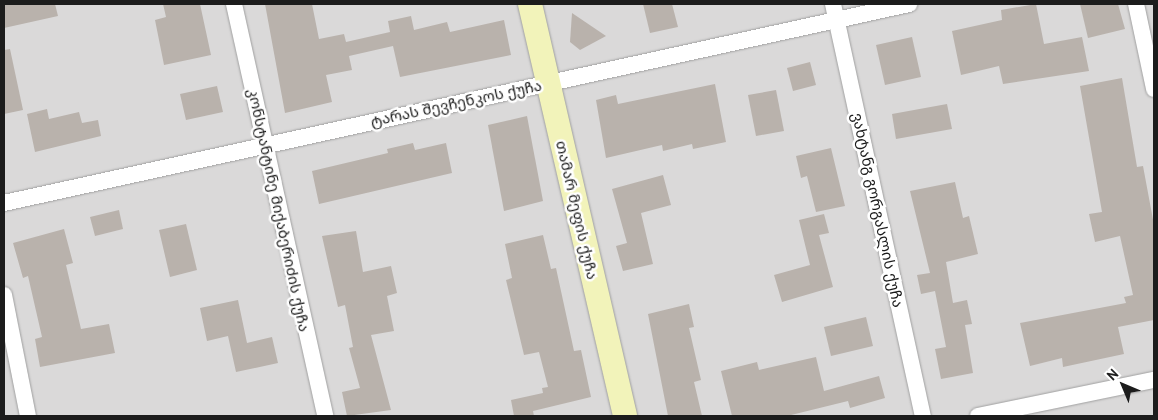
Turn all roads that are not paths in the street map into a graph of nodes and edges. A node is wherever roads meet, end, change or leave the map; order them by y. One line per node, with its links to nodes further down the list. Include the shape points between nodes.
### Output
1 (234, 4): 9 (street, კონსტანტინე მიქაბერიძის ქუჩა)
2 (530, 4): 7 (street, თამარ მეფის ქუჩა)
3 (833, 4): 6 (street, ვახტანგ გორგასლის ქუჩა)
4 (909, 4): 6 (street, ტარას შევჩენკოს ქუჩა)
5 (1136, 4): 8 (street)
6 (837, 20): 7 (street, ტარას შევჩენკოს ქუჩა); 16 (street, ვახტანგ გორგასლის ქუჩა)
7 (548, 82): 9 (street, ტარას შევჩენკოს ქუჩა); 15 (street, თამარ მეფის ქუჩა)
8 (1154, 89)
9 (265, 145): 10 (street, ტარას შევჩენკოს ქუჩა); 14 (street, კონსტანტინე მიქაბერიძის ქუჩა)
10 (4, 203)
11 (4, 295): 13 (street)
12 (1154, 380): 17 (street)
13 (28, 416)
14 (325, 416)
15 (625, 416)
16 (923, 416)
17 (978, 416)

